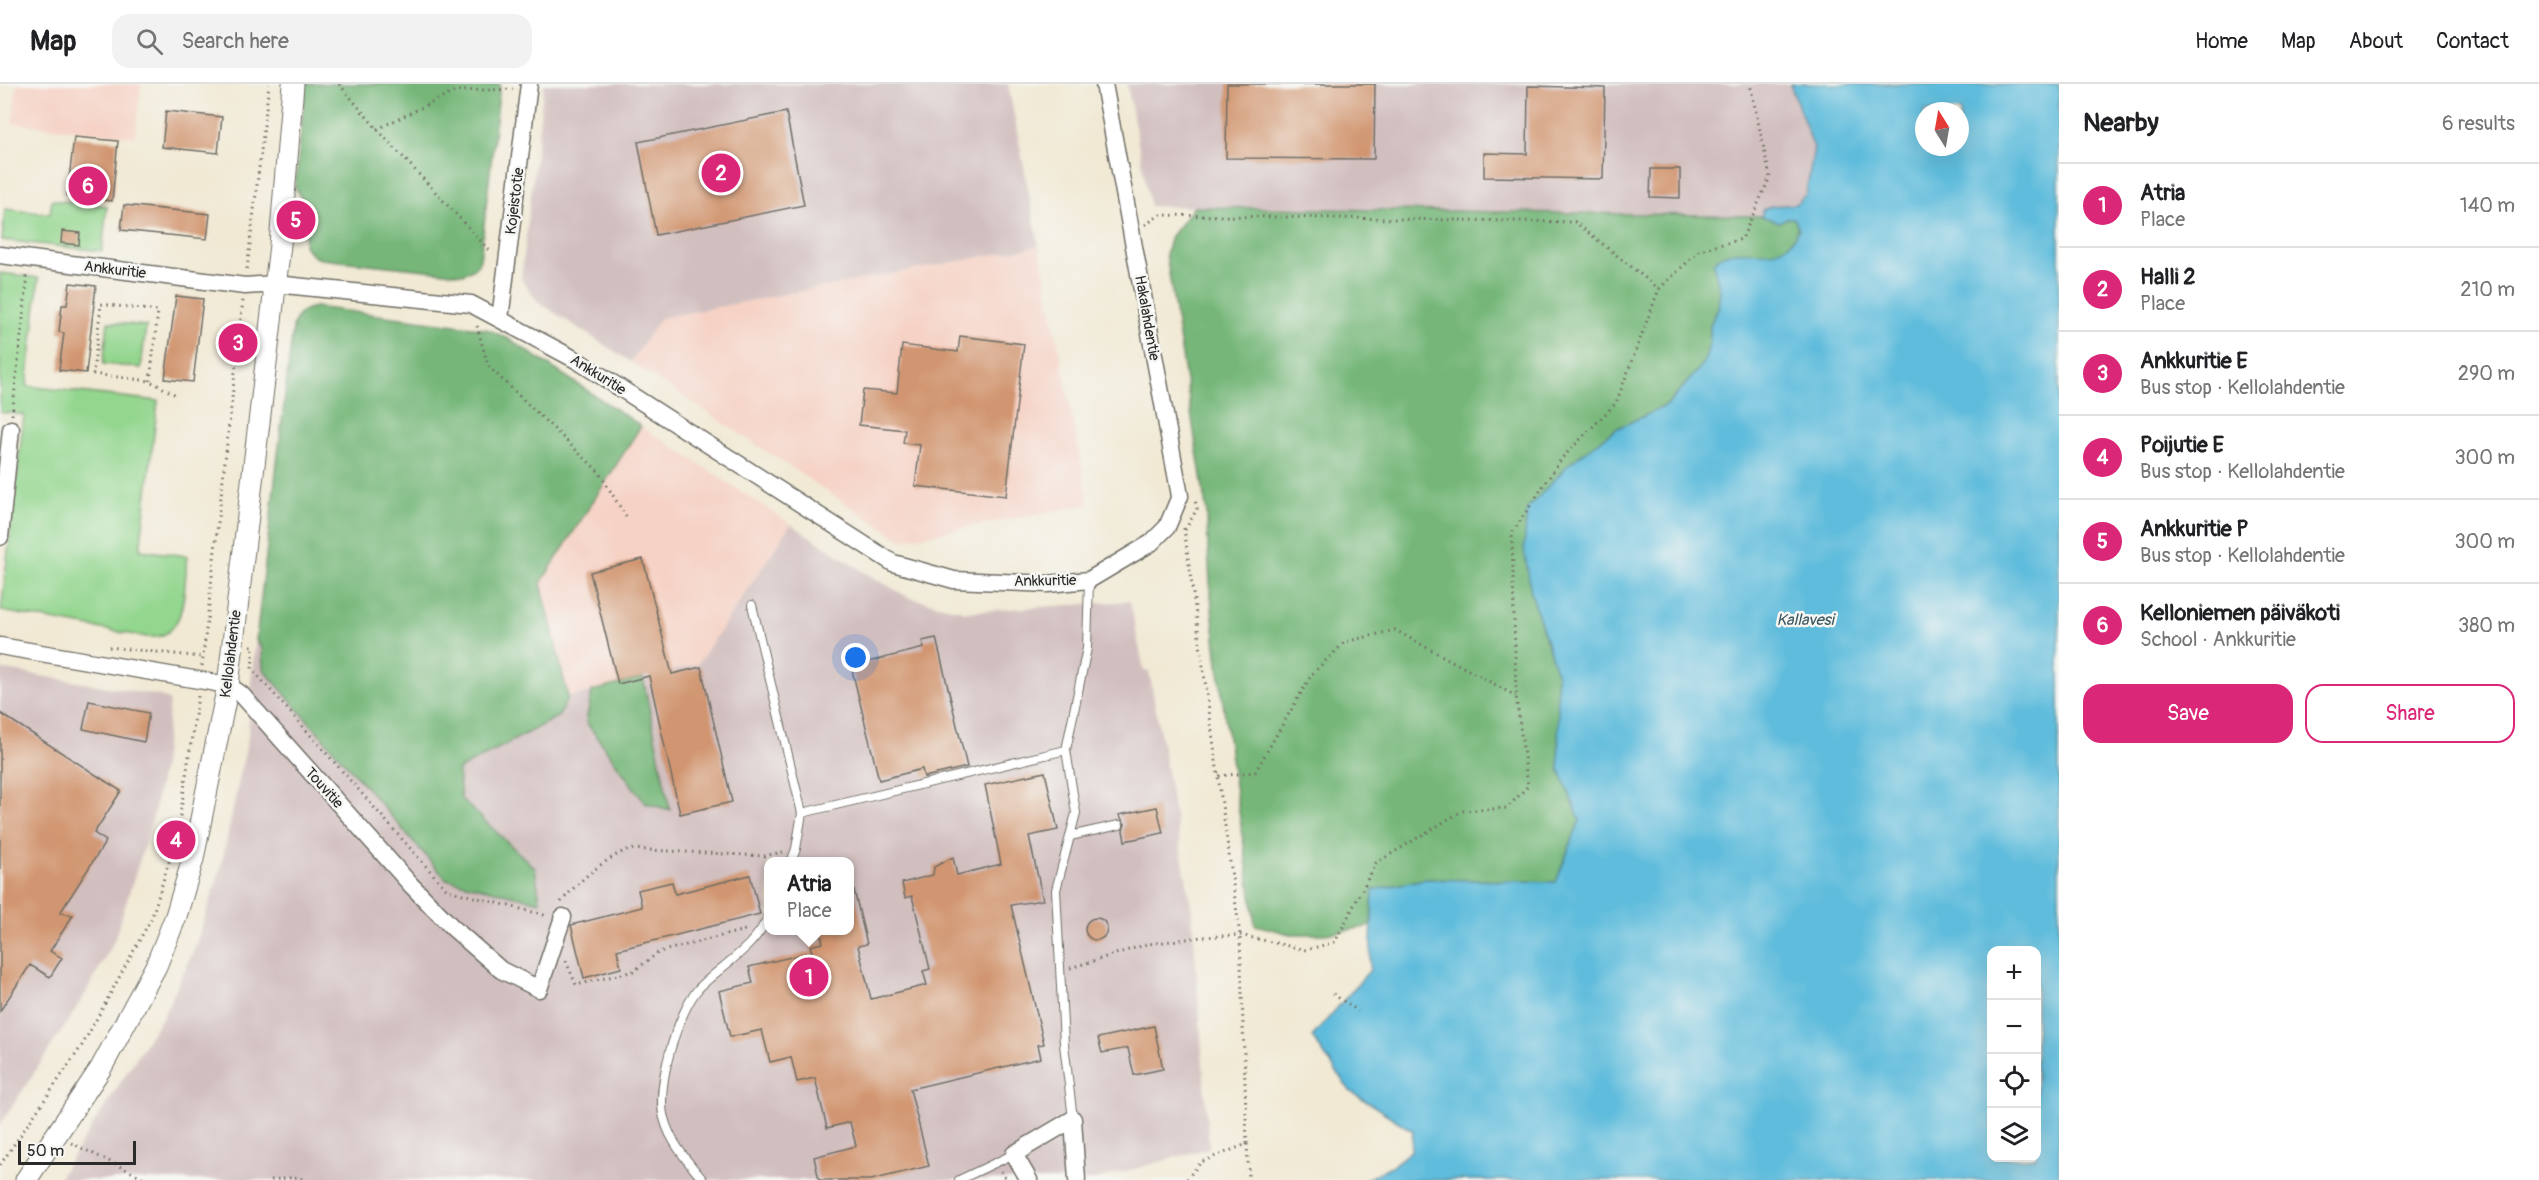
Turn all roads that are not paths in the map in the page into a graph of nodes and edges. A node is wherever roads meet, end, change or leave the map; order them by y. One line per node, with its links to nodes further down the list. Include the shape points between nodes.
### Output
1 (293, 84): 5 (street, Kellolahdentie)
2 (1104, 84): 9 (street, Hakalahdentie, via 1180,496 1167,527)
3 (529, 86): 6 (street, Kojeistotie)
4 (0, 255): 5 (street, Ankkuritie, via 245,286)
5 (275, 284): 6 (street, Ankkuritie, via 471,304); 13 (street, Kellolahdentie)
6 (500, 319): 10 (street, Ankkuritie, via 578,361 894,562 954,580 1048,584)
7 (11, 429): 8 (street)
8 (0, 537)
9 (1151, 543): 10 (street, Ankkuritie)
10 (1089, 580): 14 (lane, via 1087,648)
11 (752, 605): 15 (lane)
12 (0, 646): 13 (street, Touvitie)
13 (228, 685): 19 (street, Touvitie, via 241,694 411,885 501,970 539,989 556,937); 24 (street, Kellolahdentie, via 193,859 156,966 101,1068)
14 (1066, 750): 15 (lane); 17 (lane, via 1076,813)
15 (802, 813): 18 (lane)
16 (1119, 825): 17 (lane)
17 (1070, 836): 21 (lane, via 1056,890 1064,1044)
18 (793, 857)
19 (559, 912)
20 (764, 926): 23 (lane, via 686,1006 661,1092 663,1118 674,1142)
21 (1073, 1119): 22 (street); 27 (street)
22 (1014, 1154): 25 (lane); 26 (street)
23 (701, 1179)
24 (26, 1180)
25 (958, 1180)
26 (1029, 1180)
27 (1077, 1180)

